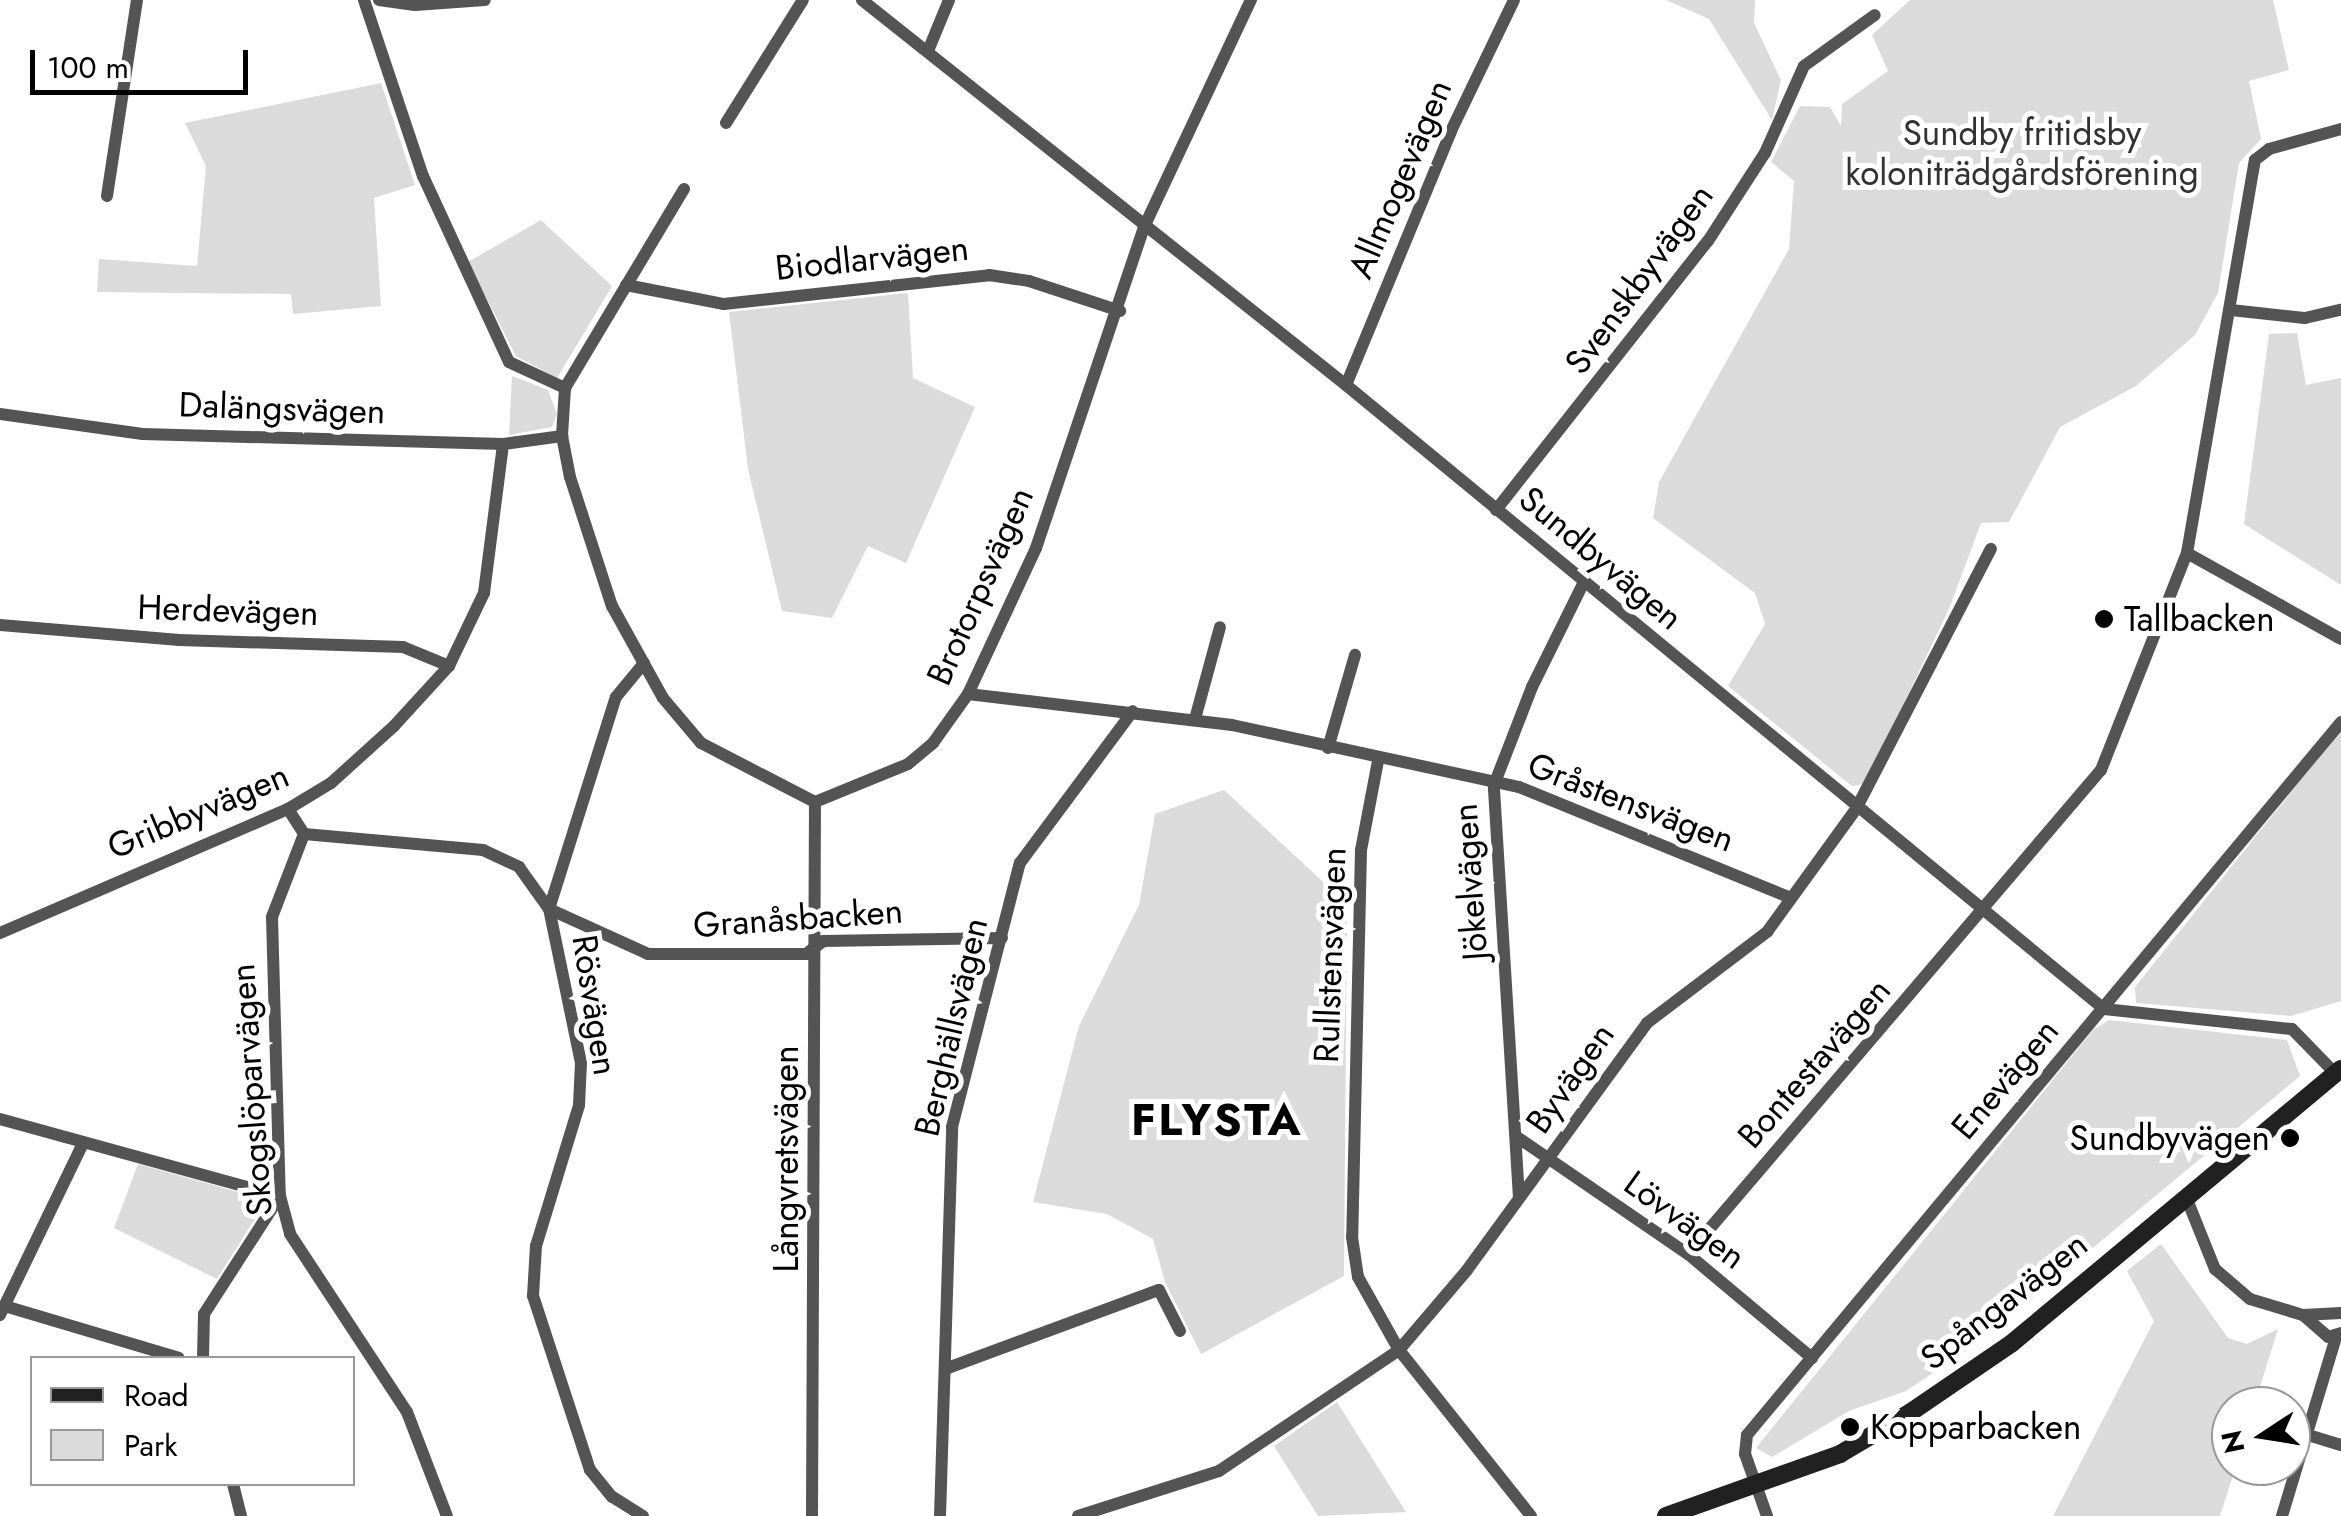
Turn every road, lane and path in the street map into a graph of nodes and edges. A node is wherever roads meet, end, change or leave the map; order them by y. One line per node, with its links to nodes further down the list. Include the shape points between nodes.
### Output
1 (138, 0): 15 (street)
2 (364, 0): 22 (street, via 423,176 509,362)
3 (379, 0): 4 (street)
4 (485, 0)
5 (802, 0): 12 (street)
6 (862, 0): 11 (street, Sundbyvägen)
7 (949, 0): 11 (street)
8 (1252, 0): 16 (street, Brotorpsvägen)
9 (1514, 0): 21 (street, Allmogevägen, via 1450,130)
10 (1875, 15): 26 (street, Svenskbyvägen, via 1804,66 1766,153 1708,241)
11 (928, 50): 16 (street, Sundbyvägen)
12 (726, 124)
13 (2341, 129): 18 (street, Bontestavägen, via 2269,149 2254,160)
14 (684, 189): 17 (street)
15 (107, 196)
16 (1145, 225): 20 (street, Brotorpsvägen); 21 (street, Sundbyvägen)
17 (626, 285): 20 (street, Biodlarvägen, via 724,304 989,276 1030,281); 22 (street)
18 (2231, 310): 19 (street, via 2305,318); 28 (street, Bontestavägen)
19 (2341, 310)
20 (1120, 311): 36 (street, Brotorpsvägen, via 1036,548)
21 (1346, 385): 26 (street, Sundbyvägen)
22 (564, 388): 24 (street)
23 (0, 414): 25 (street, Dalängsvägen, via 143,434)
24 (562, 436): 25 (street, Dalängsvägen); 34 (street, via 612,606)
25 (503, 444): 35 (street, Gribbyvägen, via 484,594)
26 (1496, 510): 29 (street, Sundbyvägen)
27 (1991, 549): 45 (street, Byvägen)
28 (2187, 553): 32 (street); 49 (street, Bontestavägen, via 2102,770)
29 (1584, 582): 42 (street, Jökelvägen); 45 (street, Sundbyvägen)
30 (0, 625): 35 (street, Herdevägen, via 179,640 403,646)
31 (1220, 627): 38 (street)
32 (2341, 639)
33 (1355, 655): 40 (street)
34 (644, 663): 43 (street, via 663,698 702,743); 48 (street, Rösvägen, via 616,698)
35 (449, 666): 44 (street, Gribbyvägen, via 332,783)
36 (968, 694): 37 (street, Gråstensvägen); 43 (street, Brotorpsvägen, via 934,743 908,764)
37 (1132, 710): 38 (street, Gråstensvägen); 51 (street, Berghällsvägen, via 1020,863)
38 (1195, 718): 40 (street, Gråstensvägen)
39 (2341, 722): 53 (street, Enevägen)
40 (1328, 748): 41 (street, Gråstensvägen)
41 (1378, 761): 42 (street, Gråstensvägen); 68 (street, Rullstensvägen, via 1361,850 1352,1238 1358,1277)
42 (1494, 786): 47 (street, Gråstensvägen, via 1519,787); 56 (street, Jökelvägen)
43 (815, 802): 52 (street, Långvretsvägen)
44 (288, 809): 46 (street); 50 (street, Gribbyvägen)
45 (1856, 809): 47 (street, Byvägen); 49 (street, Sundbyvägen)
46 (304, 834): 48 (street, via 483,850 519,867); 59 (street, Skogslöparvägen, via 272,917)
47 (1791, 898): 58 (street, Byvägen, via 1767,932 1647,1022 1606,1070)
48 (549, 909): 52 (street, Granåsbacken, via 648,954 806,954); 81 (street, Rösvägen, via 580,1091 536,1246 533,1296 590,1470 612,1497)
49 (1984, 912): 53 (street, Sundbyvägen); 62 (street, Bontestavägen)
50 (0, 933)
51 (1002, 938): 52 (street, Granåsbacken, via 823,941); 72 (street, Berghällsvägen, via 952,1127)
52 (815, 947): 82 (street, Långvretsvägen)
53 (2104, 1008): 54 (street, via 2292,1029); 71 (street, Enevägen)
54 (2338, 1071): 60 (street, Spångavägen)
55 (0, 1119): 57 (street)
56 (1517, 1137): 58 (street, Lövvägen); 61 (street, Jökelvägen)
57 (82, 1144): 59 (street); 63 (street)
58 (1548, 1160): 61 (street, Byvägen); 62 (street, Lövvägen)
59 (280, 1196): 70 (street, via 204,1314); 80 (street, Skogslöparvägen, via 290,1234 407,1412)
60 (2186, 1197): 65 (street, via 2215,1269 2250,1299); 76 (street, Spångavägen, via 2012,1343 1911,1412 1840,1454)
61 (1519, 1198): 68 (street, Byvägen)
62 (1688, 1254): 71 (street, Lövvägen)
63 (4, 1311): 69 (street)
64 (2341, 1312): 65 (street)
65 (2303, 1315): 67 (street)
66 (1180, 1331): 72 (street, via 1159,1290)
67 (2338, 1335): 73 (street)
68 (1398, 1350): 84 (street, Byvägen, via 1219,1471); 85 (street, Rullstensvägen)
69 (172, 1356)
70 (203, 1356)
71 (1812, 1358): 76 (street, Enevägen, via 1747,1435)
72 (945, 1369): 83 (street, Berghällsvägen)
73 (2311, 1425)
74 (2311, 1436): 75 (street)
75 (2341, 1445)
76 (1755, 1484): 86 (street, Spångavägen); 87 (street)
77 (234, 1486): 79 (street)
78 (2292, 1486): 88 (street)
79 (241, 1516)
80 (447, 1516)
81 (643, 1516)
82 (812, 1516)
83 (940, 1516)
84 (1078, 1516)
85 (1531, 1516)
86 (1666, 1516)
87 (1767, 1516)
88 (2282, 1516)

